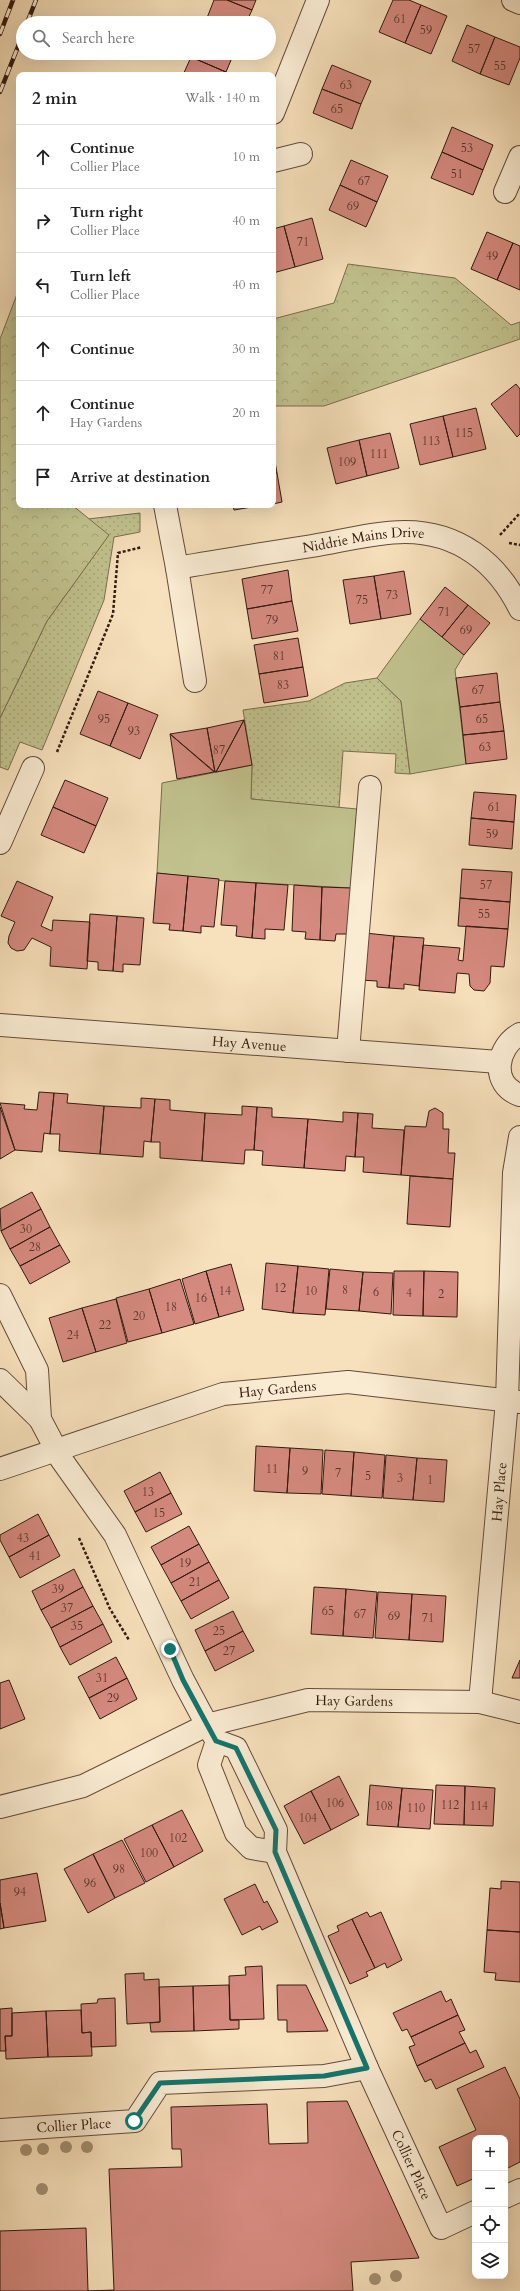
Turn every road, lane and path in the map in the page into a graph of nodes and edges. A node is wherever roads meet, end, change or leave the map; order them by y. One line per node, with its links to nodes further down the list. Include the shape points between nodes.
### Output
1 (318, 0): 4 (street)
2 (513, 0): 3 (street)
3 (520, 2)
4 (276, 105)
5 (301, 154): 7 (street)
6 (520, 157): 8 (street)
7 (276, 160)
8 (505, 192)
9 (166, 508): 10 (street)
10 (172, 540): 11 (street); 14 (path, via 118,553 114,614 57,754)
11 (177, 568): 12 (street, Niddrie Mains Drive, via 368,537 404,532 422,533 450,541 481,556 502,581); 13 (street)
12 (520, 609)
13 (195, 681)
14 (33, 768): 16 (street)
15 (370, 787): 19 (street)
16 (0, 843)
17 (0, 1025): 19 (street, Hay Avenue)
18 (520, 1034): 20 (street, via 506,1045)
19 (348, 1051): 20 (street, Hay Avenue)
20 (499, 1062): 21 (street, via 503,1080 508,1088)
21 (520, 1095)
22 (520, 1137): 25 (street, Hay Place, via 514,1173)
23 (0, 1295): 26 (street, via 37,1370)
24 (0, 1380): 26 (street)
25 (514, 1402): 27 (street, Hay Gardens, via 348,1382 222,1394); 29 (street, Hay Place)
26 (40, 1419): 27 (street)
27 (56, 1448): 28 (street, Hay Gardens); 31 (street, via 115,1535 183,1680)
28 (0, 1469)
29 (480, 1702): 30 (street, Hay Gardens); 31 (street, Hay Gardens, via 308,1700)
30 (520, 1712)
31 (212, 1733): 32 (street, Hay Gardens, via 83,1786); 33 (street, via 236,1748 276,1830); 33 (street, via 209,1766 236,1833 251,1848)
32 (0, 1807)
33 (275, 1852): 34 (street, Collier Place)
34 (367, 2068): 35 (street, Collier Place, via 324,2076 160,2083 134,2121); 38 (street, Collier Place, via 441,2228)
35 (0, 2130)
36 (520, 2190): 37 (street)
37 (508, 2196)
38 (472, 2213)

